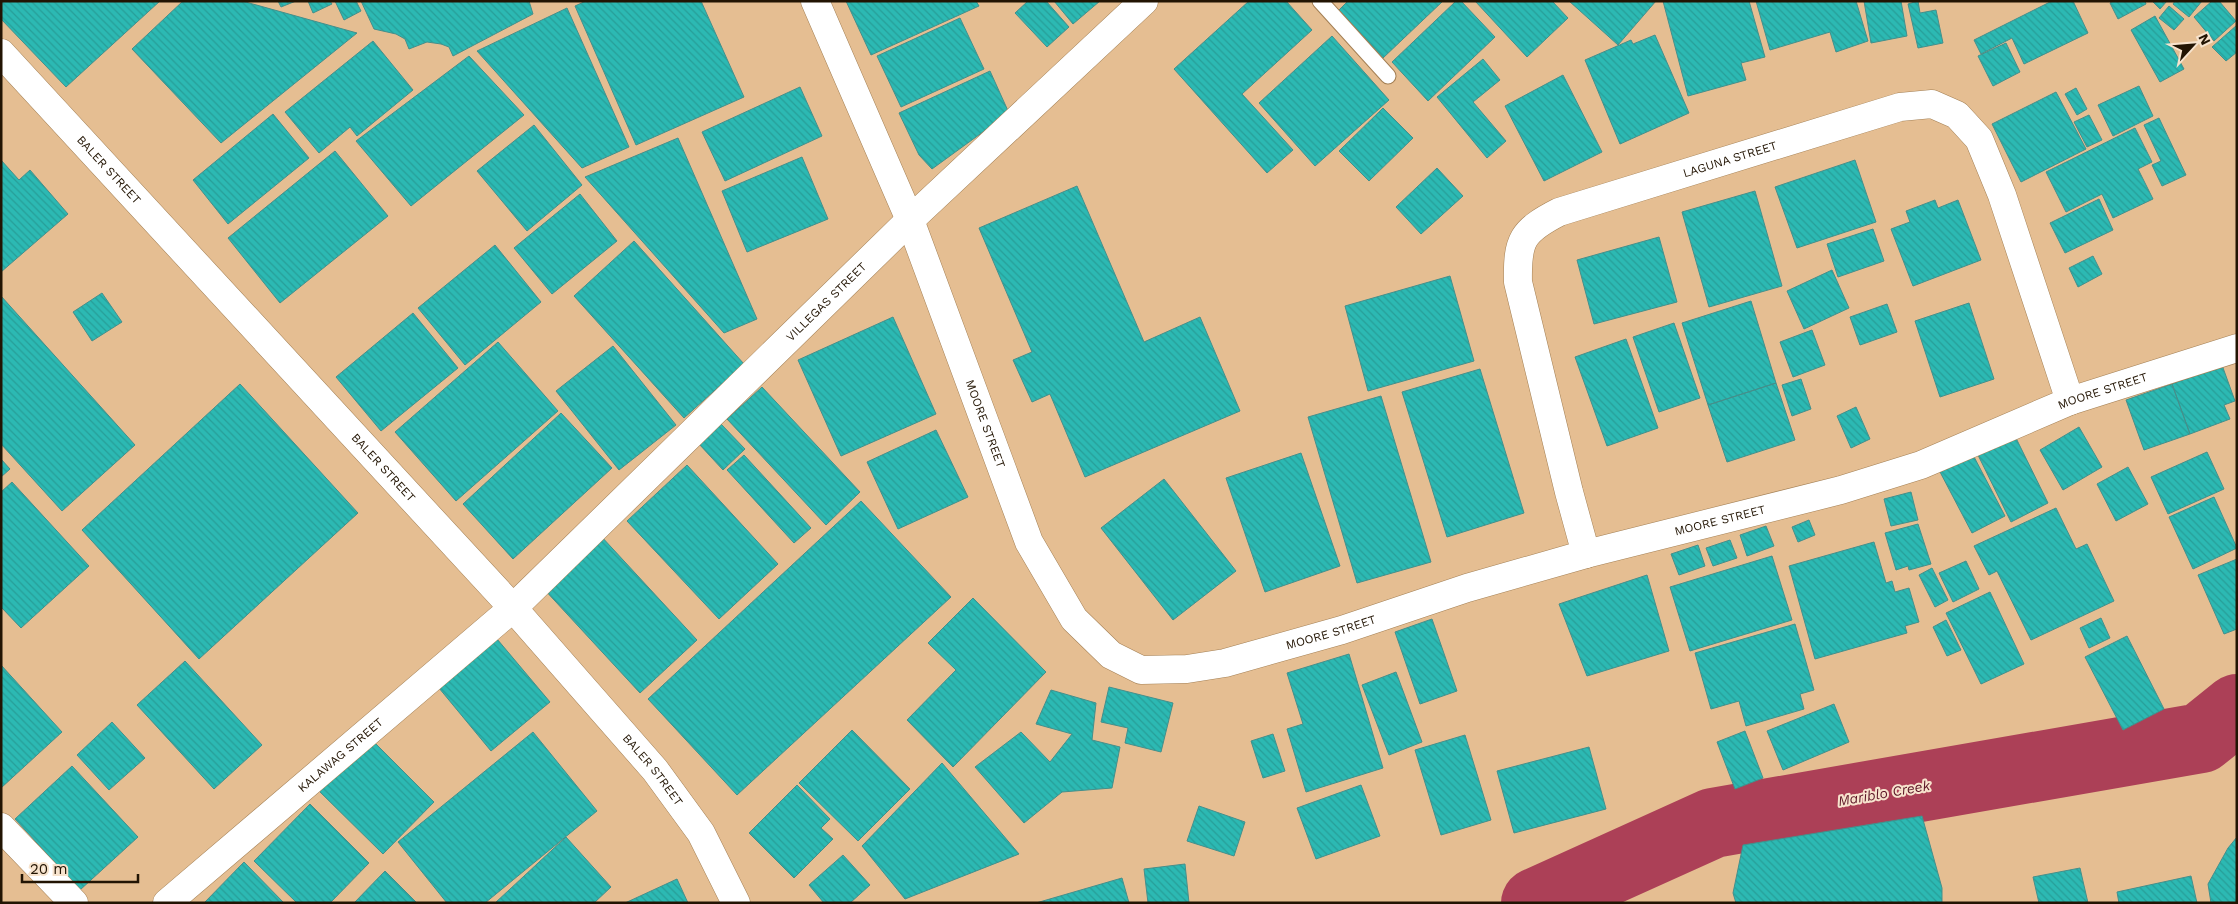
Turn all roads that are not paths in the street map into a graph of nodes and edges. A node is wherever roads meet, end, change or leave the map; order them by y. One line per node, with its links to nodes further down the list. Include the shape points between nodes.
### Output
1 (815, 1): 6 (street, MOORE STREET)
2 (1144, 1): 6 (street, VILLEGAS STREET)
3 (1320, 1): 5 (lane)
4 (1, 53): 10 (street, BALER STREET)
5 (1388, 76)
6 (910, 220): 9 (street, MOORE STREET, via 1029,542 1074,619 1111,655 1141,670 1187,669 1225,663); 10 (street, VILLEGAS STREET)
7 (2237, 348): 8 (street, MOORE STREET)
8 (2070, 401): 9 (street, MOORE STREET, via 1921,465 1841,490); 9 (street, LAGUNA STREET, via 2002,195 1979,139 1957,115 1932,104 1900,108 1559,212 1526,234 1517,256 1518,282)
9 (1586, 554)
10 (513, 608): 13 (street, KALAWAG STREET); 14 (street, BALER STREET, via 655,770 701,833)
11 (1, 827): 12 (street)
12 (74, 903)
13 (167, 903)
14 (736, 903)

